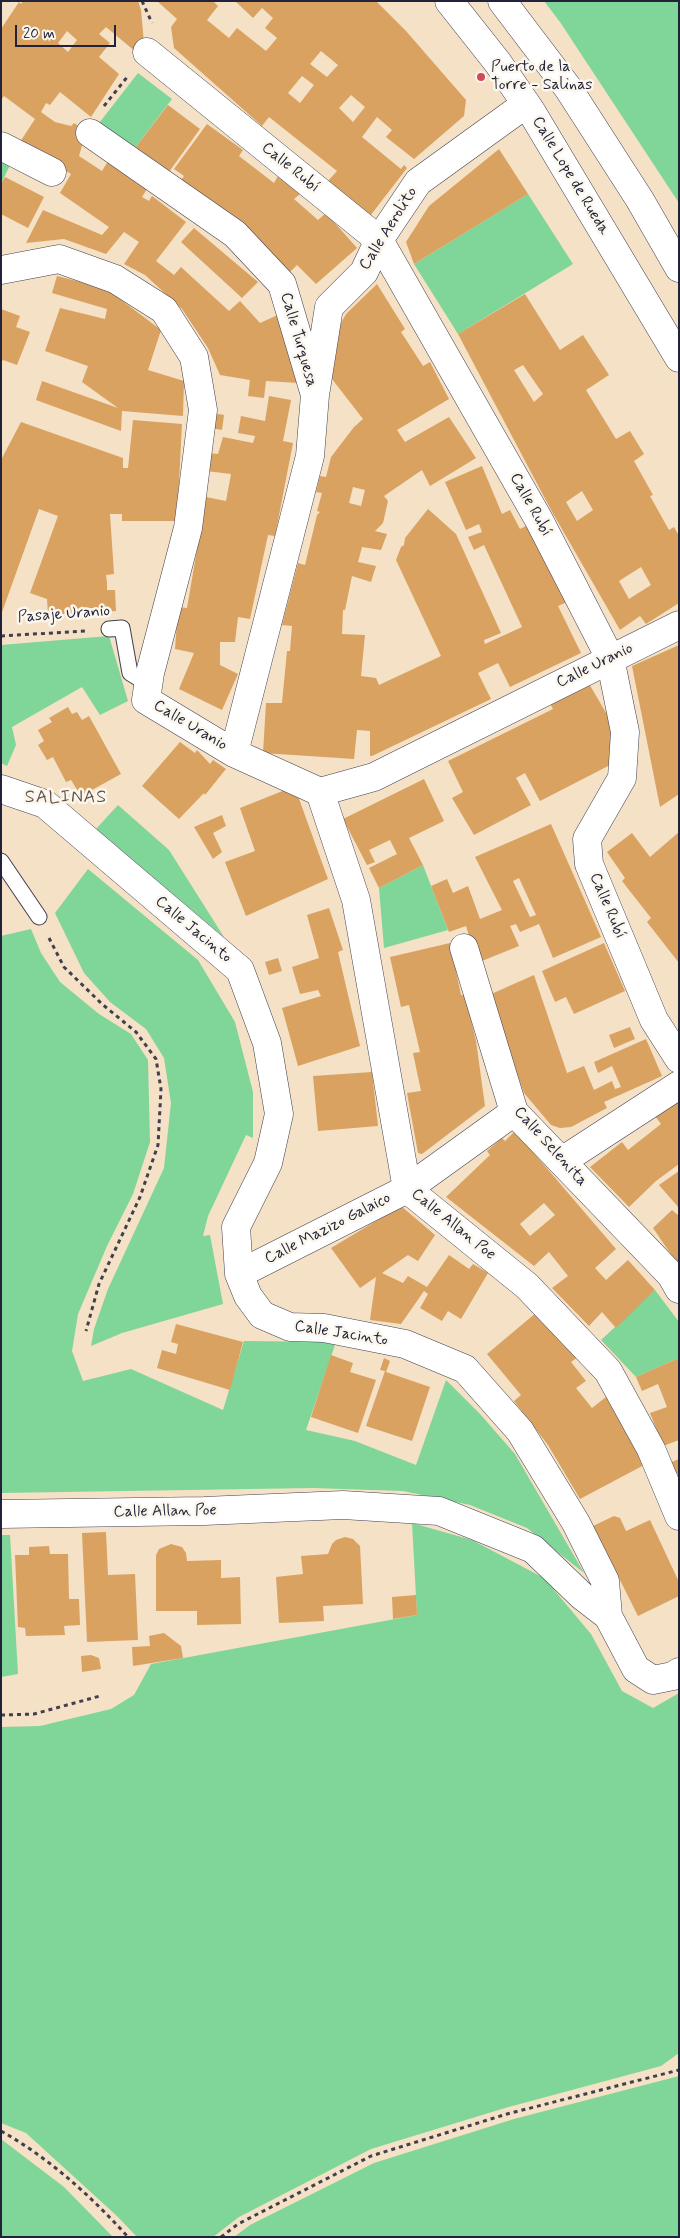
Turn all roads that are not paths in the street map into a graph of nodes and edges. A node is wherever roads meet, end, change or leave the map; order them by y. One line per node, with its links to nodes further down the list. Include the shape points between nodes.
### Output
1 (449, 1): 4 (street, Calle Lope de Rueda)
2 (502, 1): 9 (street, via 568,88)
3 (147, 52): 8 (street, Calle Rubí)
4 (526, 104): 8 (street, Calle Aerolito, via 418,182); 11 (street, Calle Lope de Rueda)
5 (90, 133): 12 (street, Calle Turquesa, via 235,234 282,284)
6 (1, 146): 7 (street)
7 (52, 172)
8 (380, 240): 12 (street, Calle Aerolito, via 364,272 329,307); 15 (street, Calle Rubí, via 540,520)
9 (679, 268)
10 (1, 270): 16 (street, Calle Uranio, via 59,259 115,279 164,310 194,357 203,410 188,528)
11 (679, 358)
12 (314, 395): 17 (street, Calle Turquesa, via 310,456)
13 (679, 625): 15 (street, Calle Uranio)
14 (109, 629): 16 (lane, Pasaje Uranio, via 122,628 130,673)
15 (610, 658): 19 (street, Calle Uranio, via 374,777); 23 (street, Calle Rubí, via 625,732 622,778 588,839 589,864 654,1020)
16 (148, 684): 17 (street, Calle Uranio, via 146,700)
17 (234, 753): 19 (street, Calle Uranio)
18 (1, 789): 28 (street, Calle Jacinto, via 45,804 240,970 267,1043 280,1114 268,1163 236,1227)
19 (320, 792): 27 (street, Calle Allan Poe, via 356,900)
20 (1, 861): 21 (lane)
21 (38, 916)
22 (464, 948): 25 (street, Calle Selenita)
23 (679, 1059)
24 (679, 1085): 26 (street)
25 (514, 1112): 26 (street, Calle Selenita); 27 (street, Calle Mazizo Galaico)
26 (562, 1161): 29 (street, Calle Selenita, via 671,1275)
27 (407, 1189): 28 (street, Calle Mazizo Galaico); 31 (street, Calle Allan Poe, via 527,1286 608,1371 651,1449)
28 (240, 1274): 32 (street, Calle Jacinto, via 248,1296 262,1315 290,1327 324,1328 405,1344 465,1369 520,1431 576,1522 605,1581)
29 (679, 1288)
30 (1, 1514): 32 (street, Calle Allan Poe, via 204,1512 343,1505 439,1511 533,1549)
31 (679, 1516)
32 (608, 1616): 33 (street, Calle Allan Poe, via 636,1669 653,1680)
33 (679, 1672)

